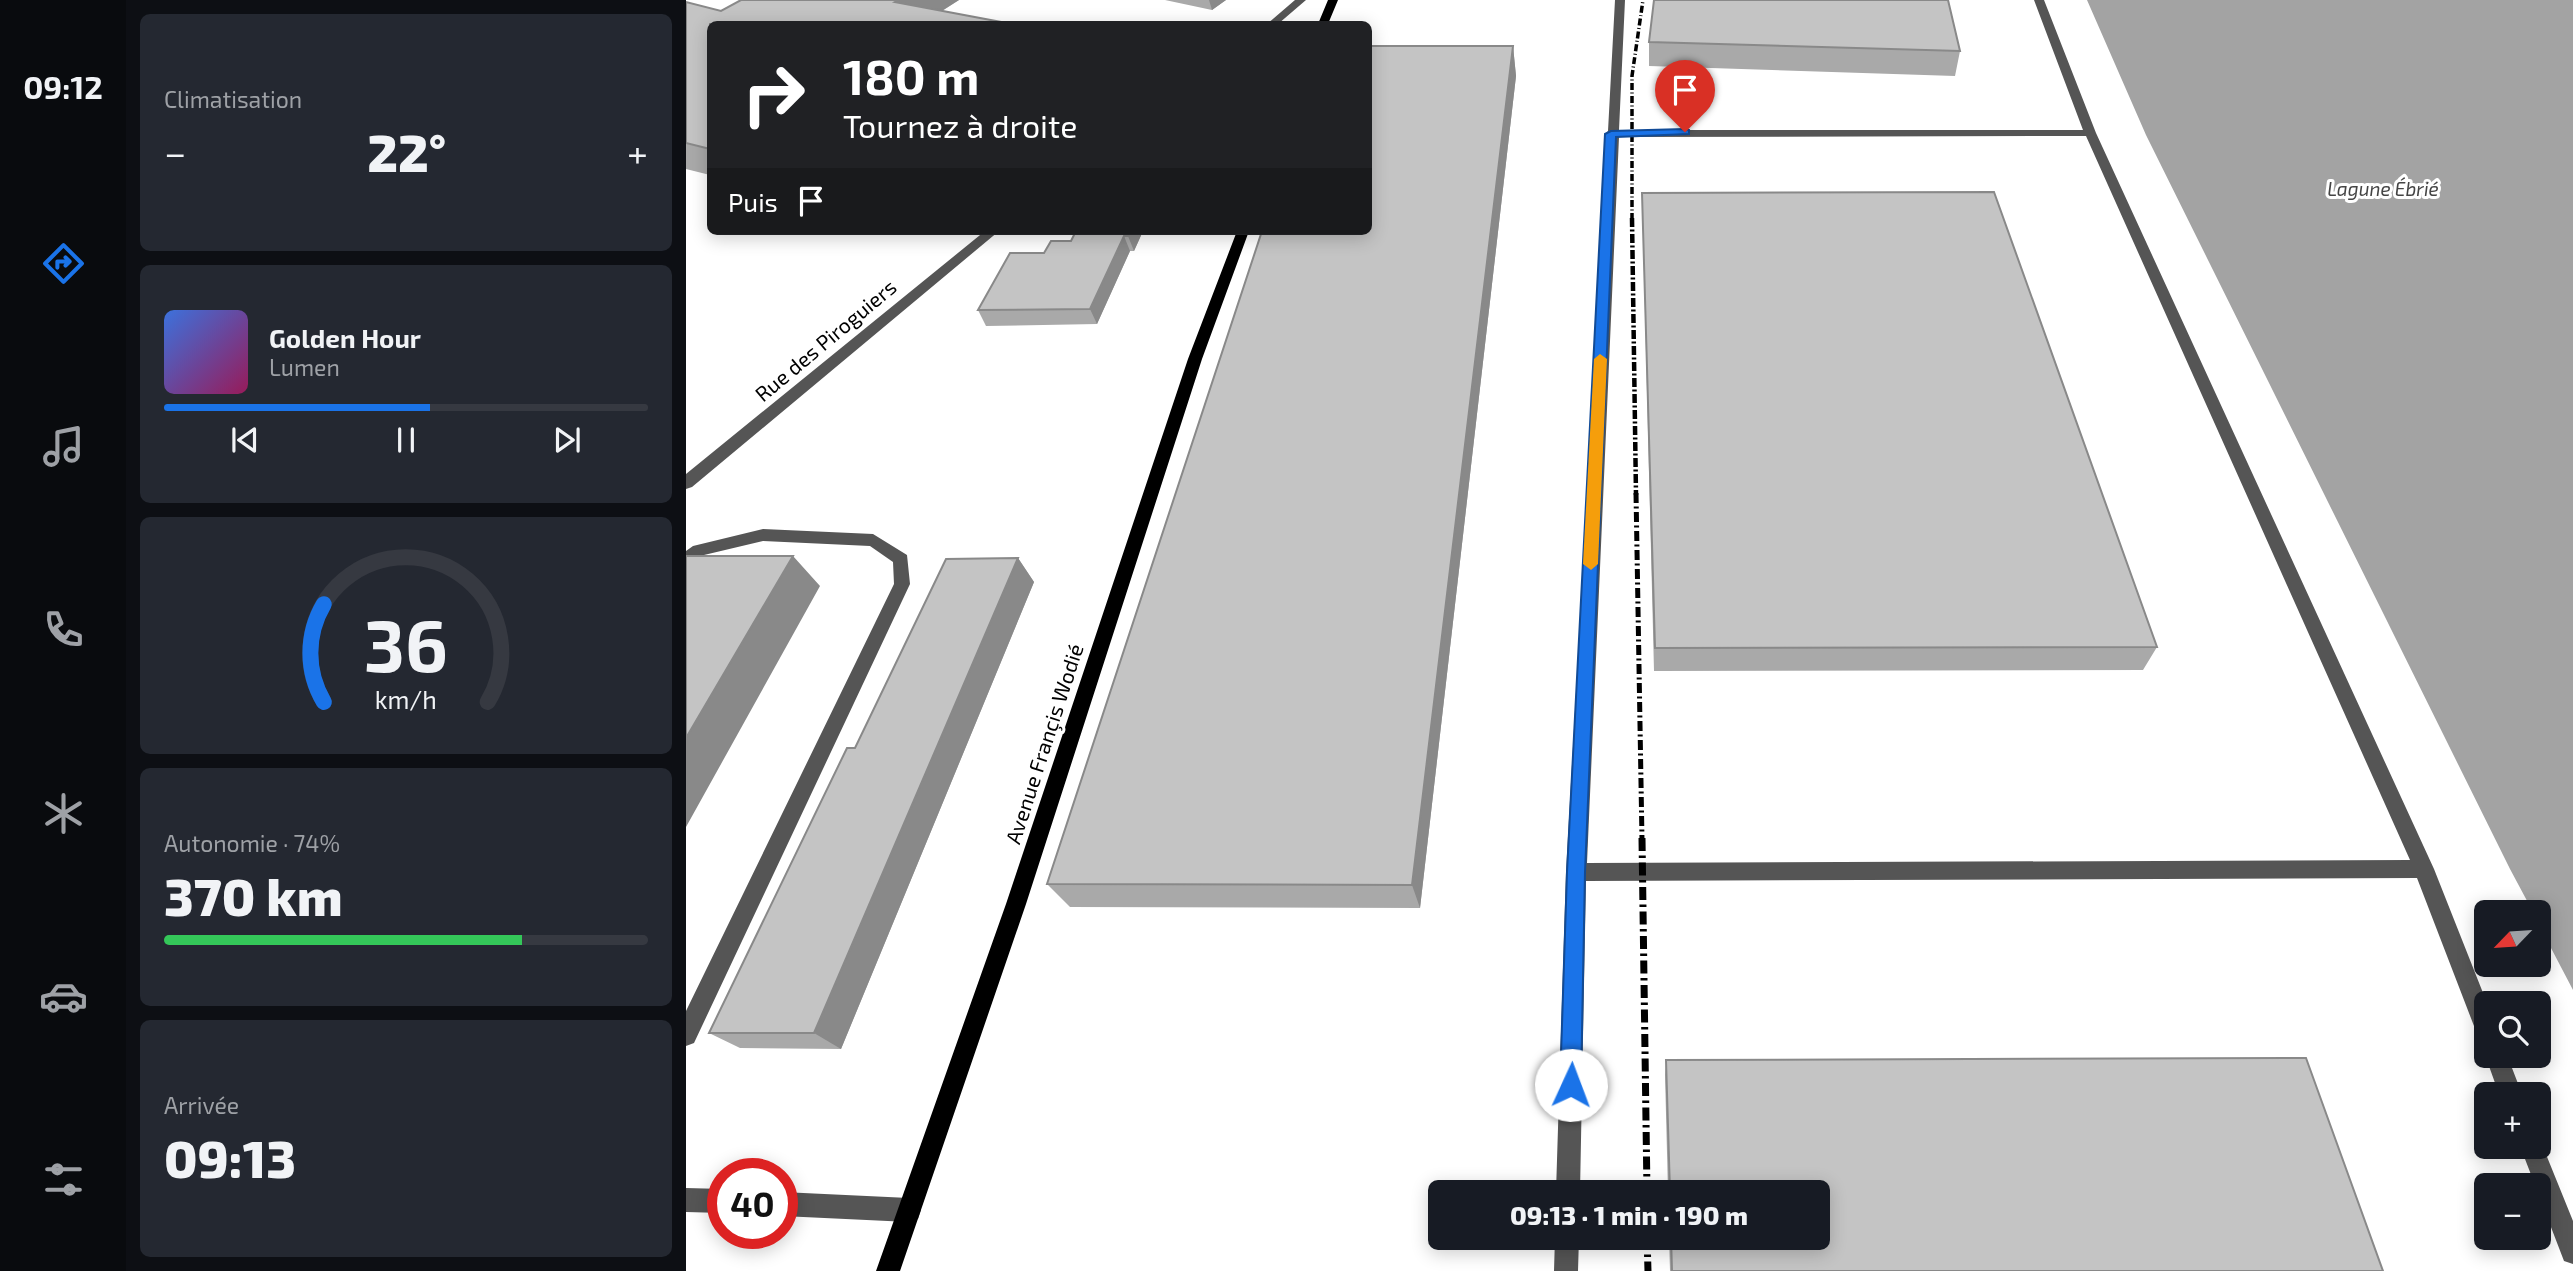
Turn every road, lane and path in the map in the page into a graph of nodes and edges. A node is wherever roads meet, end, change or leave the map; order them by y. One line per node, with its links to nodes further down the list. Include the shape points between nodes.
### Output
1 (1301, 0): 5 (street)
2 (1333, 0): 6 (main road)
3 (1619, 0): 7 (street)
4 (2039, 0): 8 (street)
5 (1276, 21)
6 (1324, 21)
7 (1611, 134): 8 (street); 14 (street)
8 (2090, 134): 13 (street)
9 (988, 235): 11 (street, Rue des Piroguiers)
10 (1242, 235): 22 (main road, Avenue Françis Wodié, via 1195,359 1016,904)
11 (686, 484)
12 (686, 559): 16 (street, via 699,550 763,535 873,540 901,559 902,584)
13 (2424, 869): 14 (street); 15 (street)
14 (1576, 872): 18 (street)
15 (2474, 998)
16 (686, 1035)
17 (2537, 1159): 24 (street)
18 (1568, 1180)
19 (686, 1200): 20 (street)
20 (707, 1201)
21 (798, 1205): 22 (street)
22 (909, 1210): 25 (main road, Avenue Françis Wodié)
23 (1567, 1250): 26 (street)
24 (2573, 1252)
25 (888, 1271)
26 (1566, 1271)

